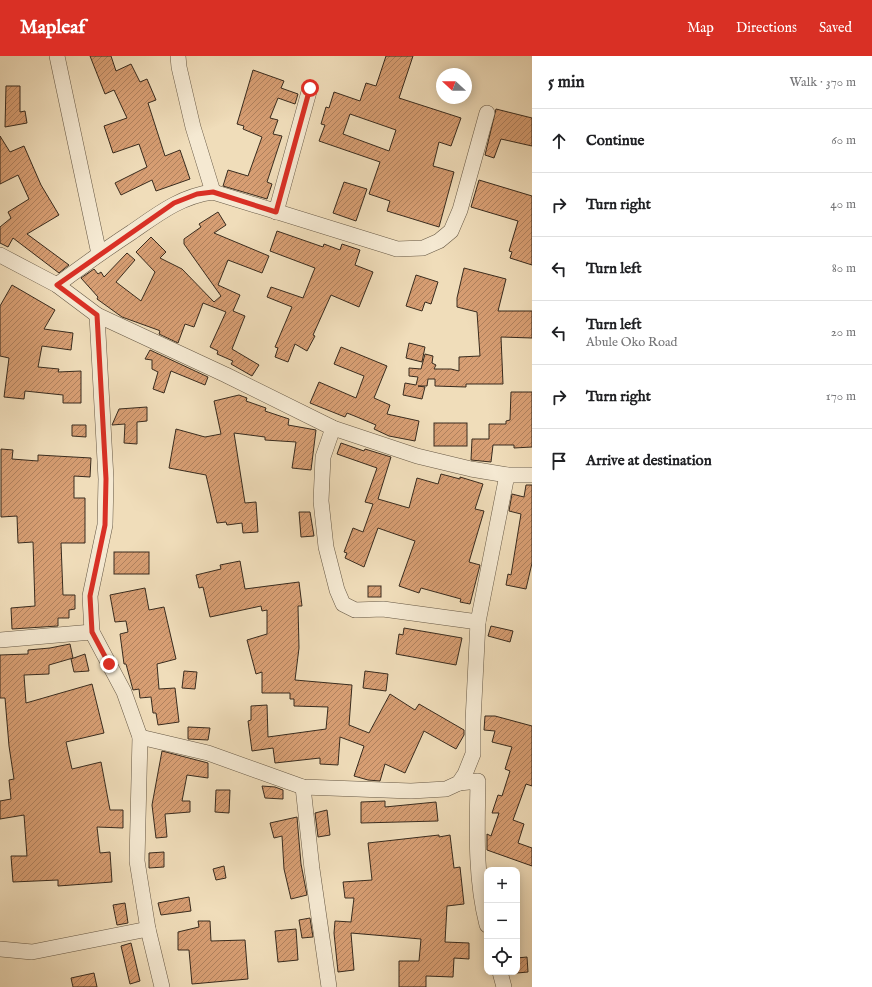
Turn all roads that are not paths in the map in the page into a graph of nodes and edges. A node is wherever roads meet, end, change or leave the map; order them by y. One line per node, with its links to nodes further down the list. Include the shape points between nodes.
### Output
1 (57, 56): 7 (street)
2 (178, 56): 5 (street, via 193,127)
3 (310, 88): 6 (street)
4 (487, 113): 6 (street, via 460,210 450,231 439,241 423,248 397,249)
5 (213, 192): 6 (street); 7 (street, via 197,194 174,203)
6 (276, 212)
7 (99, 254): 9 (street)
8 (0, 255): 9 (street)
9 (57, 285): 10 (street)
10 (97, 315): 11 (street); 15 (street, via 106,479 105,525 90,596)
11 (333, 428): 12 (street, via 417,456 471,470); 14 (street, via 323,457 321,501 326,547 343,604 355,610 383,608)
12 (507, 475): 13 (street); 14 (street)
13 (532, 475)
14 (478, 622): 18 (street, via 473,754 466,774)
15 (92, 632): 16 (street); 17 (street, via 124,692)
16 (0, 640)
17 (140, 737): 19 (street, via 208,753); 21 (street, via 137,861)
18 (459, 783): 19 (street, via 446,788 410,791); 20 (street, via 478,781 476,849)
19 (303, 787): 25 (street)
20 (484, 912)
21 (148, 929): 22 (street, via 32,952); 24 (street)
22 (0, 949)
23 (501, 975): 26 (street)
24 (162, 987)
25 (329, 987)
26 (504, 987)

